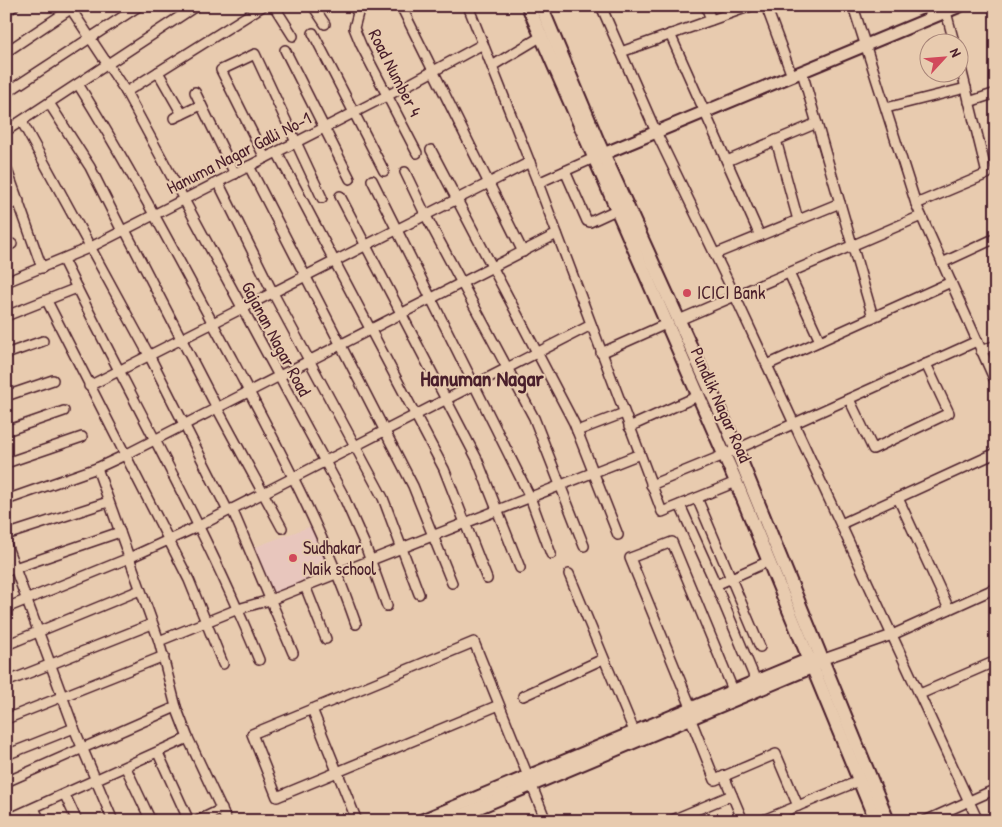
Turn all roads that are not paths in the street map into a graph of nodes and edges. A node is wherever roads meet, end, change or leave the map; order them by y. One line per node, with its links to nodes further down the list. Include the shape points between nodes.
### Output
1 (14, 6): 20 (street)
2 (139, 6): 30 (street)
3 (196, 6): 36 (street)
4 (263, 6): 38 (street)
5 (274, 6): 28 (street)
6 (313, 6): 24 (street)
7 (353, 6): 48 (street, Road Number 4, via 358,13 354,28)
8 (401, 6): 39 (street)
9 (468, 6): 31 (street)
10 (528, 6): 29 (main road, Pundlik Nagar Road)
11 (541, 6): 65 (main road, Pundlik Nagar Road)
12 (601, 6): 35 (street)
13 (706, 6): 23 (street)
14 (751, 6): 23 (street)
15 (766, 6): 40 (street)
16 (853, 6): 32 (street)
17 (928, 6): 22 (street)
18 (960, 6): 21 (street)
19 (72, 7): 30 (street, Gajanan Nagar Road); 34 (street)
20 (6, 12)
21 (946, 12): 22 (street); 25 (street)
22 (932, 18): 32 (street)
23 (711, 20): 27 (street)
24 (325, 24)
25 (951, 32)
26 (313, 33): 53 (street)
27 (670, 34): 35 (street); 54 (street)
28 (293, 36)
29 (542, 36): 37 (street); 65 (main road, Pundlik Nagar Road)
30 (90, 38): 36 (street, Gajanan Nagar Road); 46 (street)
31 (483, 44): 37 (street); 39 (street, Hanuma Nagar Galli No-1)
32 (866, 45): 40 (street); 52 (street)
33 (285, 50): 57 (street)
34 (6, 52)
35 (621, 52): 59 (street)
36 (107, 64): 42 (street); 44 (street, Gajanan Nagar Road)
37 (492, 66): 68 (street)
38 (158, 72): 44 (street); 51 (street, via 178,116)
39 (432, 72): 48 (street, Hanuma Nagar Galli No-1); 79 (street)
40 (797, 74): 54 (street); 56 (street)
41 (964, 82): 43 (street)
42 (78, 84): 50 (street); 89 (street)
43 (966, 88): 49 (street); 52 (street)
44 (126, 92): 82 (street, Gajanan Nagar Road)
45 (195, 92): 51 (street)
46 (6, 93)
47 (996, 93): 49 (street)
48 (388, 96): 53 (street, Hanuma Nagar Galli No-1); 64 (street, Road Number 4)
49 (969, 102): 86 (street, via 987,174)
50 (49, 103): 55 (street); 93 (street, via 90,167)
51 (201, 105): 74 (street)
52 (886, 108): 86 (street)
53 (355, 112): 57 (street, Hanuma Nagar Galli No-1); 71 (street)
54 (705, 112): 59 (street); 67 (street)
55 (22, 122): 58 (street); 100 (street)
56 (817, 123): 60 (street); 85 (street)
57 (325, 128): 61 (street, Hanuma Nagar Galli No-1); 75 (street)
58 (6, 131)
59 (656, 132): 65 (street); 102 (street)
60 (776, 140): 67 (street); 92 (street)
61 (296, 142): 63 (street, Hanuma Nagar Galli No-1); 66 (street, via 255,54 221,70); 81 (street)
62 (431, 150): 83 (street)
63 (277, 152): 66 (street, Hanuma Nagar Galli No-1); 104 (street)
64 (417, 153)
65 (599, 156): 72 (street); 88 (main road, Pundlik Nagar Road); 122 (main road, Pundlik Nagar Road)
66 (265, 158): 69 (street, Hanuma Nagar Galli No-1)
67 (727, 161): 96 (street)
68 (530, 162): 78 (street); 79 (street)
69 (249, 166): 74 (street, Hanuma Nagar Galli No-1); 109 (street)
70 (7, 171): 84 (street)
71 (384, 171)
72 (565, 171): 78 (street); 88 (street, via 587,221)
73 (405, 172): 90 (street)
74 (235, 174): 77 (street, Hanuma Nagar Galli No-1)
75 (350, 179)
76 (372, 180): 94 (street)
77 (218, 182): 82 (street, Hanuma Nagar Galli No-1); 114 (street)
78 (538, 183): 95 (street)
79 (488, 184): 83 (street); 101 (street)
80 (340, 196): 98 (street)
81 (322, 198)
82 (183, 200): 89 (street, Hanuma Nagar Galli No-1); 118 (street, Gajanan Nagar Road)
83 (457, 200): 90 (street); 107 (street)
84 (18, 201): 87 (street); 106 (street)
85 (840, 203): 92 (street); 99 (street)
86 (916, 204): 91 (street)
87 (6, 206)
88 (616, 210): 122 (main road, Pundlik Nagar Road)
89 (154, 215): 93 (street, Hanuma Nagar Galli No-1); 123 (street)
90 (426, 216): 94 (street); 112 (street)
91 (921, 216): 99 (street); 105 (street)
92 (798, 220): 96 (street)
93 (124, 230): 100 (street, Hanuma Nagar Galli No-1); 126 (street)
94 (396, 231): 98 (street); 116 (street)
95 (557, 234): 101 (street); 124 (street)
96 (760, 236): 102 (street)
97 (996, 238): 105 (street)
98 (365, 246): 104 (street); 119 (street)
99 (852, 246): 108 (street); 121 (street)
100 (91, 247): 103 (street, Hanuma Nagar Galli No-1); 136 (street)
101 (523, 252): 107 (street)
102 (715, 254): 115 (street)
103 (63, 260): 106 (street, Hanuma Nagar Galli No-1); 113 (street)
104 (334, 262): 109 (street); 125 (street)
105 (942, 263): 111 (street)
106 (42, 268): 110 (street, Hanuma Nagar Galli No-1)
107 (493, 268): 112 (street); 133 (street)
108 (789, 272): 115 (street); 128 (street)
109 (304, 277): 114 (street); 131 (street)
110 (6, 282)
111 (951, 282): 121 (street); 129 (street)
112 (462, 284): 116 (street); 140 (street)
113 (77, 288): 117 (street); 141 (street)
114 (273, 293): 118 (street); 137 (street)
115 (735, 296): 122 (street); 139 (street)
116 (432, 299): 119 (street); 145 (street)
117 (47, 301): 120 (street); 146 (street)
118 (242, 309): 123 (street); 142 (street, Gajanan Nagar Road)
119 (401, 315): 125 (street); 151 (street)
120 (6, 316)
121 (872, 317): 128 (street)
122 (672, 322): 135 (street); 149 (main road, Pundlik Nagar Road); 165 (main road, Pundlik Nagar Road)
123 (213, 323): 126 (street); 147 (street)
124 (591, 326): 133 (street); 135 (street)
125 (370, 330): 131 (street); 155 (street)
126 (181, 339): 136 (street); 152 (street)
127 (43, 341): 134 (street)
128 (820, 341): 139 (street)
129 (977, 341): 132 (street); 138 (street)
130 (996, 345): 132 (street)
131 (340, 346): 137 (street); 160 (street)
132 (982, 351): 144 (street)
133 (538, 352): 140 (street); 161 (street)
134 (6, 354)
135 (601, 354): 154 (street)
136 (149, 355): 141 (street); 157 (street)
137 (309, 361): 142 (street); 164 (street)
138 (926, 364): 150 (street); 150 (street, via 949,413 872,449)
139 (767, 366): 156 (street)
140 (508, 368): 145 (street); 176 (street, via 534,418)
141 (118, 371): 146 (street); 163 (street)
142 (278, 377): 147 (street); 170 (street, Gajanan Nagar Road)
143 (53, 380): 148 (street)
144 (996, 383)
145 (476, 384): 151 (street); 179 (street)
146 (89, 386): 167 (street)
147 (249, 392): 152 (street); 174 (street)
148 (6, 396)
149 (698, 396): 158 (street); 169 (main road, Pundlik Nagar Road)
150 (849, 399): 156 (street)
151 (445, 400): 155 (street); 186 (street, via 477,459)
152 (217, 408): 157 (street); 178 (street)
153 (64, 411): 159 (street)
154 (624, 413): 158 (street); 161 (street)
155 (415, 415): 160 (street); 187 (street, via 444,469)
156 (794, 424): 165 (street); 188 (street)
157 (184, 425): 163 (street); 185 (street)
158 (629, 427): 168 (street)
159 (6, 431)
160 (385, 431): 164 (street); 193 (street)
161 (577, 431): 173 (street)
162 (82, 437): 171 (street)
163 (154, 440): 167 (street); 189 (street)
164 (355, 446): 170 (street); 198 (street, via 383,498)
165 (736, 450): 169 (street); 235 (main road, Pundlik Nagar Road)
166 (996, 453): 181 (street)
167 (125, 454): 172 (street); 195 (street)
168 (640, 454): 173 (street); 177 (street)
169 (724, 455): 175 (main road, Pundlik Nagar Road); 177 (street)
170 (325, 462): 174 (street); 201 (street, Gajanan Nagar Road)
171 (6, 463)
172 (97, 468): 182 (street); 183 (street)
173 (593, 472): 176 (street); 194 (street)
174 (294, 477): 178 (street); 205 (street)
175 (736, 482): 180 (street); 202 (main road, Pundlik Nagar Road)
176 (561, 485): 179 (street); 197 (street)
177 (651, 485): 184 (street, via 662,512)
178 (263, 493): 185 (street); 190 (street)
179 (530, 497): 186 (street); 199 (street)
180 (697, 498): 184 (street); 207 (street)
181 (898, 498): 188 (street); 220 (street)
182 (6, 500)
183 (108, 502): 191 (street); 192 (street)
184 (680, 505): 210 (street)
185 (230, 510): 189 (street); 216 (street)
186 (498, 510): 187 (street); 203 (street)
187 (466, 522): 193 (street); 208 (street)
188 (841, 524): 225 (street)
189 (199, 526): 195 (street); 219 (street)
190 (282, 528)
191 (120, 532): 200 (street); 204 (street)
192 (6, 535)
193 (434, 535): 198 (street); 209 (street)
194 (618, 535)
195 (167, 540): 200 (street); 221 (street, via 189,580)
196 (6, 544): 204 (street)
197 (584, 546)
198 (401, 547): 201 (street); 214 (street)
199 (552, 554)
200 (129, 558): 213 (street); 215 (street)
201 (370, 560): 205 (street); 217 (street, Gajanan Nagar Road)
202 (768, 561): 207 (street); 235 (main road, Pundlik Nagar Road)
203 (520, 568)
204 (11, 570): 215 (street)
205 (338, 572): 211 (street); 223 (street)
206 (569, 574): 232 (street)
207 (731, 578): 210 (street); 229 (street)
208 (488, 579)
209 (452, 583)
210 (716, 585): 238 (street)
211 (305, 586): 216 (street); 226 (street)
212 (996, 588): 220 (street)
213 (140, 590): 222 (street); 224 (street)
214 (419, 594)
215 (26, 600): 218 (street); 224 (street)
216 (270, 600): 219 (street); 230 (street)
217 (387, 606)
218 (6, 608)
219 (238, 609): 221 (street); 233 (street)
220 (948, 609): 225 (street)
221 (205, 622): 227 (street); 236 (street)
222 (152, 624): 227 (street); 237 (street)
223 (356, 624)
224 (39, 633): 228 (street); 237 (street)
225 (892, 635): 235 (street); 241 (street)
226 (326, 639)
227 (159, 641): 231 (street)
228 (6, 646)
229 (760, 647)
230 (293, 652)
231 (164, 656): 243 (street); 245 (street)
232 (603, 659): 242 (street); 250 (street)
233 (259, 660)
234 (996, 661): 241 (street)
235 (814, 662): 238 (street); 247 (street); 259 (main road, Pundlik Nagar Road); 285 (main road, Pundlik Nagar Road)
236 (223, 664)
237 (50, 665): 239 (street); 243 (street)
238 (756, 681): 240 (street)
239 (6, 682)
240 (733, 690): 247 (street); 247 (street, via 672,542 630,558)
241 (920, 694): 265 (street)
242 (523, 696)
243 (62, 697): 248 (street); 249 (street)
244 (499, 705): 246 (street, via 474,642); 256 (street); 258 (street)
245 (176, 707): 251 (street); 252 (street)
246 (312, 709): 256 (street); 256 (street, via 252,734 277,797)
247 (693, 715): 250 (street); 257 (street, via 715,780); 258 (street)
248 (6, 719)
249 (74, 728): 252 (street); 254 (street)
250 (634, 731): 258 (street)
251 (188, 738): 253 (street); 268 (street)
252 (82, 748): 260 (street); 261 (street)
253 (158, 753): 255 (street); 274 (street)
254 (6, 755)
255 (126, 768): 261 (street); 273 (street)
256 (337, 772): 277 (street)
257 (724, 776): 264 (street); 266 (street, via 776,754)
258 (529, 781): 278 (street); 279 (street); 280 (street)
259 (859, 781): 266 (street); 284 (main road, Pundlik Nagar Road)
260 (6, 782)
261 (95, 782): 263 (street); 272 (street)
262 (996, 789): 265 (street)
263 (66, 795): 267 (street); 271 (street)
264 (732, 795): 281 (street); 282 (street)
265 (969, 801): 286 (street); 287 (street)
266 (798, 806): 283 (street)
267 (34, 808): 269 (street); 270 (street)
268 (222, 809): 275 (street); 276 (street)
269 (6, 820)
270 (40, 821)
271 (77, 821)
272 (113, 821)
273 (151, 821)
274 (189, 821)
275 (197, 821)
276 (228, 821)
277 (357, 821)
278 (420, 821)
279 (447, 821)
280 (546, 821)
281 (670, 821)
282 (743, 821)
283 (761, 821)
284 (876, 821)
285 (888, 821)
286 (925, 821)
287 (978, 821)

